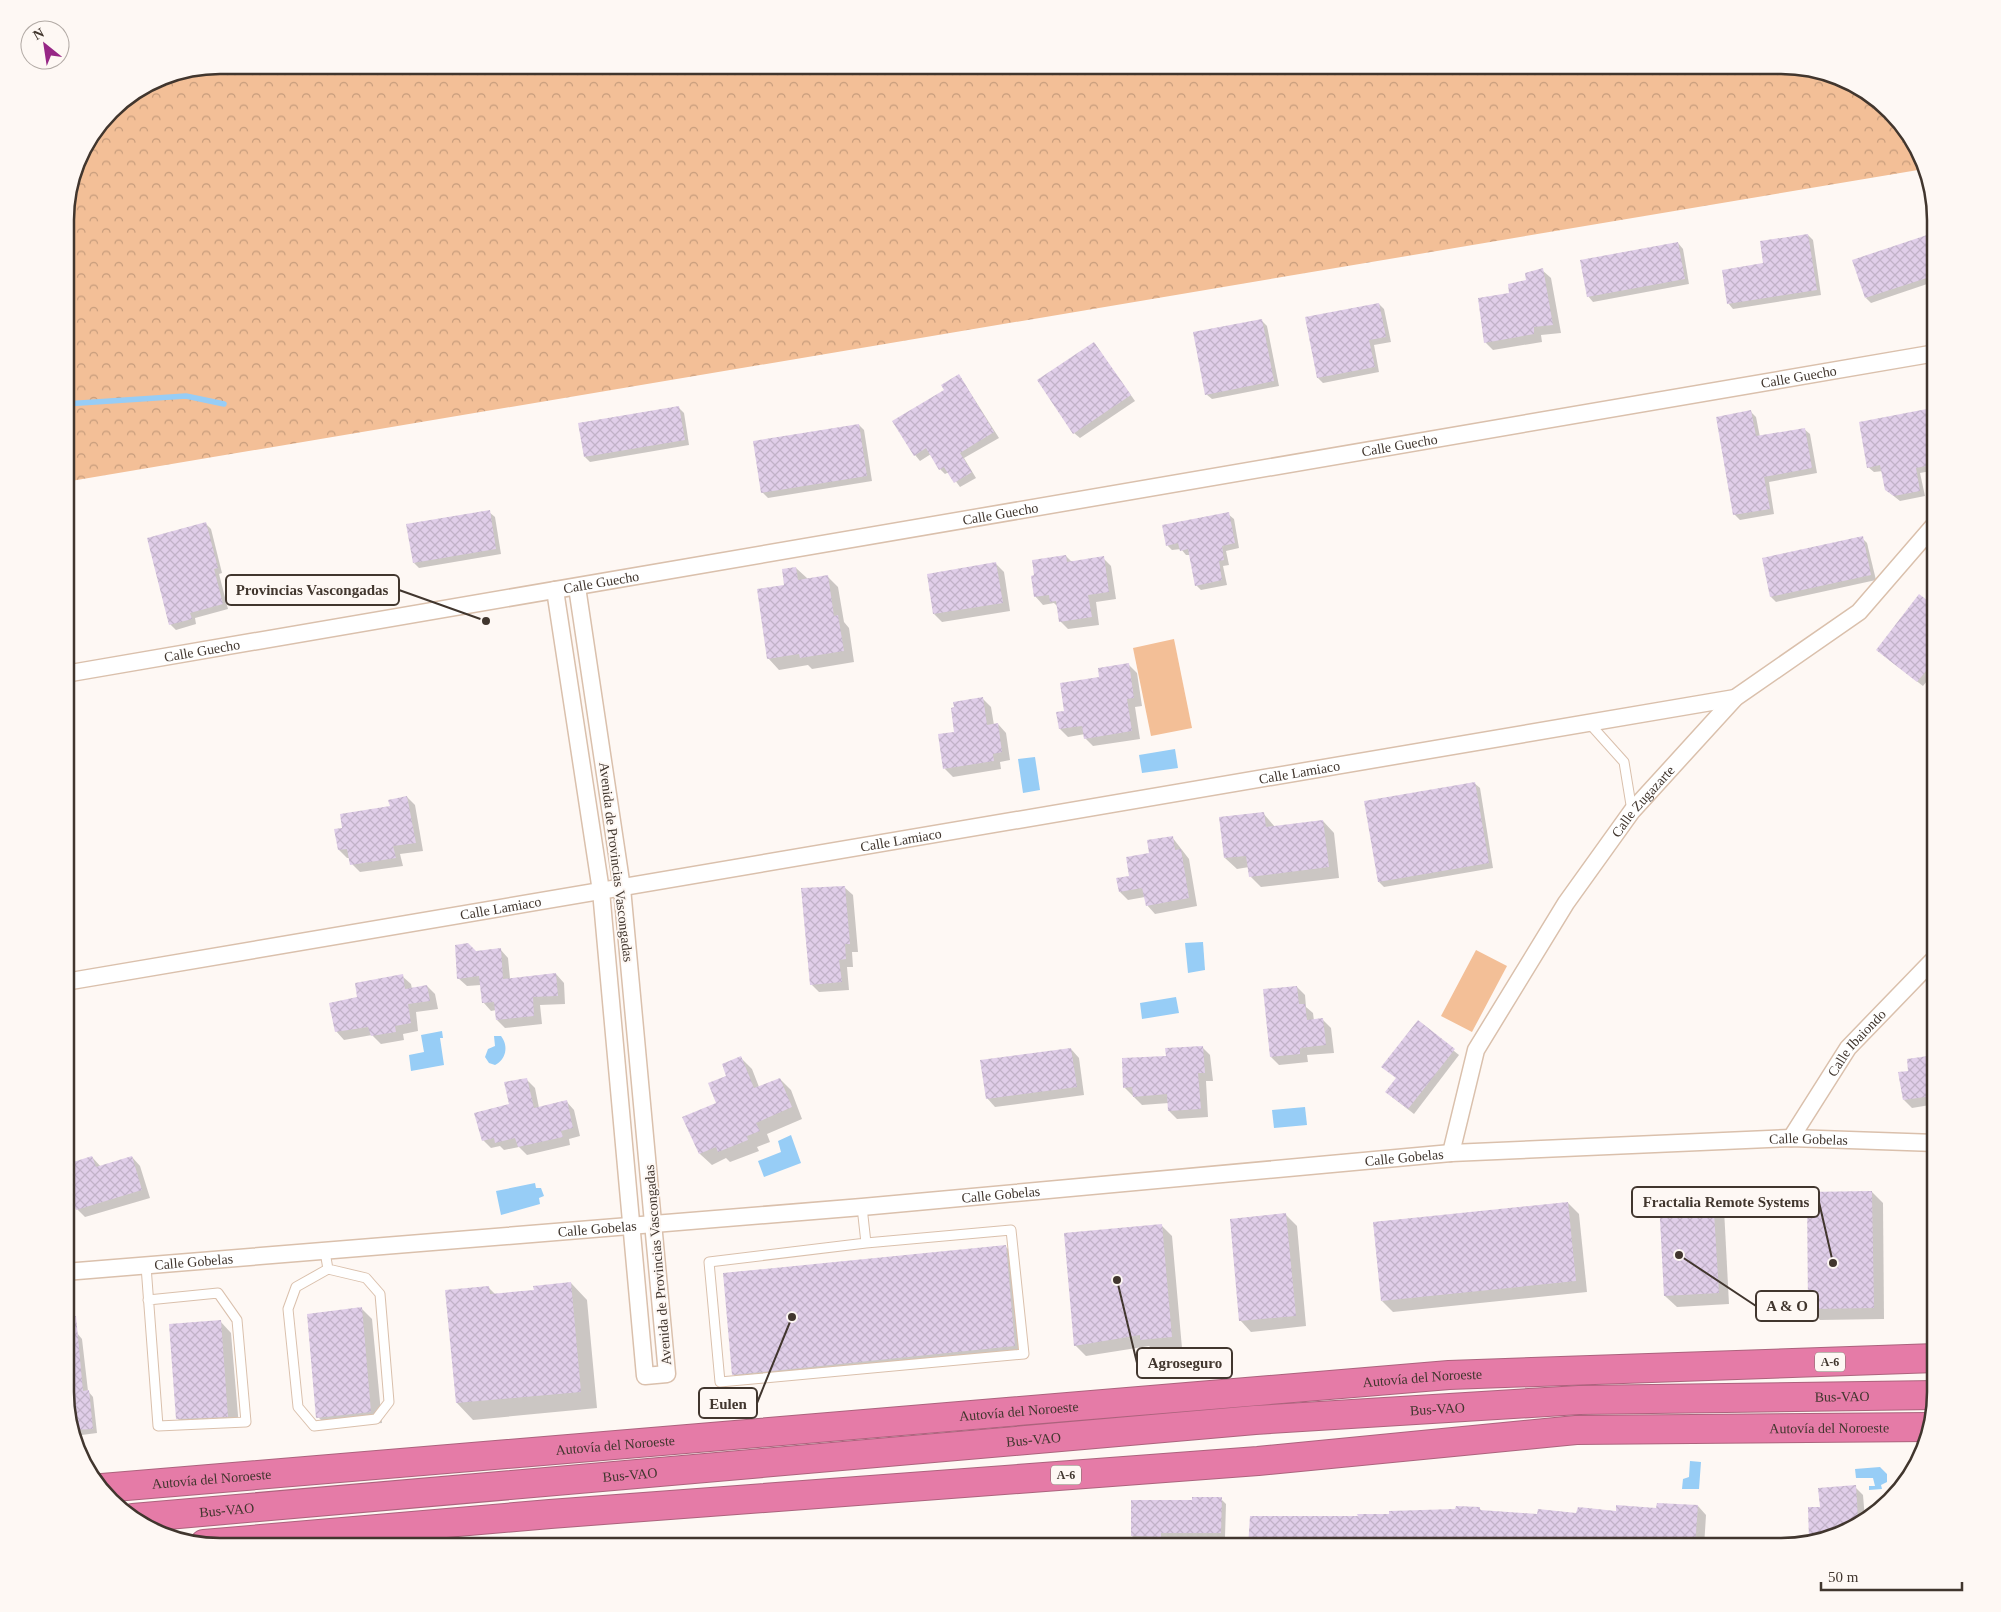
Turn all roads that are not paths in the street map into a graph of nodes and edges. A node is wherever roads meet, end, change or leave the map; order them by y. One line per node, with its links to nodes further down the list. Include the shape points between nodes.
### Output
1 (1927, 355): 3 (street, Calle Guecho)
2 (1927, 533): 6 (street, Calle Zugazarte, via 1859,612)
3 (577, 587): 4 (street, Calle Guecho); 9 (street, Avenida de Provincias Vascongadas)
4 (555, 590): 5 (street, Calle Guecho); 10 (street, Avenida de Provincias Vascongadas)
5 (74, 672)
6 (1735, 698): 7 (street, Calle Lamiaco); 8 (street, Calle Zugazarte)
7 (1589, 723): 8 (lane, via 1624,762); 9 (street, Calle Lamiaco)
8 (1632, 811): 15 (street, Calle Zugazarte, via 1566,903 1476,1050)
9 (622, 888): 10 (street, Calle Lamiaco); 17 (street, Avenida de Provincias Vascongadas)
10 (601, 891): 12 (street, Calle Lamiaco); 18 (street, Avenida de Provincias Vascongadas)
11 (1927, 965): 13 (street, Calle Ibaiondo, via 1848,1048)
12 (74, 980)
13 (1791, 1138): 14 (street, Calle Gobelas); 15 (street, Calle Gobelas)
14 (1927, 1142)
15 (1451, 1153): 16 (street, Calle Gobelas)
16 (862, 1207): 17 (street, Calle Gobelas); 19 (lane)
17 (655, 1224): 18 (street, Calle Gobelas); 18 (street, Avenida de Provincias Vascongadas, via 667,1374 645,1376)
18 (633, 1226): 20 (street, Calle Gobelas)
19 (866, 1243): 19 (lane, via 1012,1230 1024,1354 720,1382 709,1262)
20 (325, 1252): 21 (street, Calle Gobelas); 22 (lane)
21 (146, 1266): 23 (street, Calle Gobelas); 24 (lane)
22 (328, 1269): 22 (lane, via 366,1278 380,1294 389,1402 376,1419 314,1426 298,1407 288,1309 296,1287)
23 (74, 1271)
24 (148, 1300): 24 (lane, via 158,1426 246,1422 237,1320 218,1293)
25 (1927, 1358): 28 (highway, Autovía del Noroeste / A-6, via 1449,1375)
26 (1927, 1395): 29 (highway, Bus-VAO, via 1579,1400 1255,1420)
27 (1922, 1427): 30 (highway, Autovía del Noroeste / A-6, via 1576,1430 1258,1460)
28 (110, 1487)
29 (144, 1517)
30 (273, 1538)

